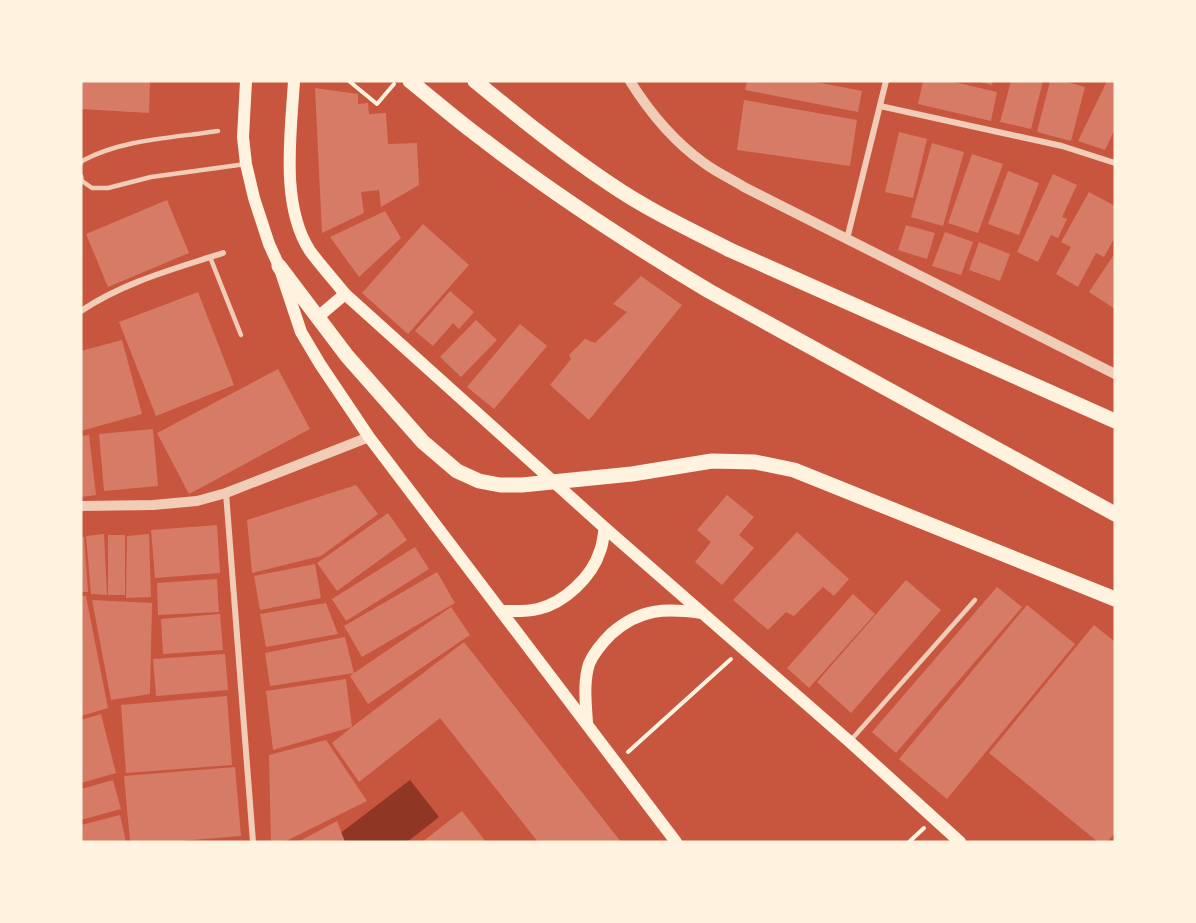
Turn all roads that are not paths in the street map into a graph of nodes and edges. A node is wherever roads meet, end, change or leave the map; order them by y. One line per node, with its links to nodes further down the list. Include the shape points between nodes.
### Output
1 (246, 81): 11 (main road)
2 (294, 81): 17 (main road, via 289,170 300,230 310,250)
3 (410, 81): 26 (main road, via 485,141 648,255)
4 (475, 81): 22 (main road, via 611,185 670,220)
5 (630, 81): 13 (street, via 647,109 704,164)
6 (886, 81): 7 (street)
7 (880, 106): 9 (street, via 1062,146); 13 (street)
8 (218, 131): 10 (lane, via 105,150)
9 (1115, 163)
10 (81, 164)
11 (246, 164): 12 (lane, via 151,177 108,188 92,188); 16 (main road, via 268,243)
12 (81, 176)
13 (847, 239): 21 (street)
14 (223, 253): 15 (street)
15 (210, 257): 18 (street, via 125,286); 20 (lane)
16 (279, 266): 19 (main road); 23 (main road, via 301,332)
17 (345, 294): 19 (main road); 27 (main road)
18 (81, 311)
19 (318, 317): 28 (main road, via 423,442 457,471 479,481 522,485 712,461 755,462 794,470)
20 (241, 335)
21 (1115, 374)
22 (1115, 420)
23 (369, 437): 24 (street); 30 (main road)
24 (226, 493): 25 (street, via 175,503); 34 (street)
25 (81, 506)
26 (1115, 514)
27 (604, 528): 30 (main road, via 600,552 588,575 572,591 538,609); 31 (main road)
28 (1115, 599)
29 (975, 600): 33 (lane)
30 (501, 611): 32 (main road)
31 (703, 614): 32 (main road, via 662,610 641,614 600,644 590,663 585,686); 33 (main road)
32 (588, 725): 35 (main road)
33 (850, 742): 36 (main road)
34 (253, 842)
35 (676, 842)
36 (960, 842)

